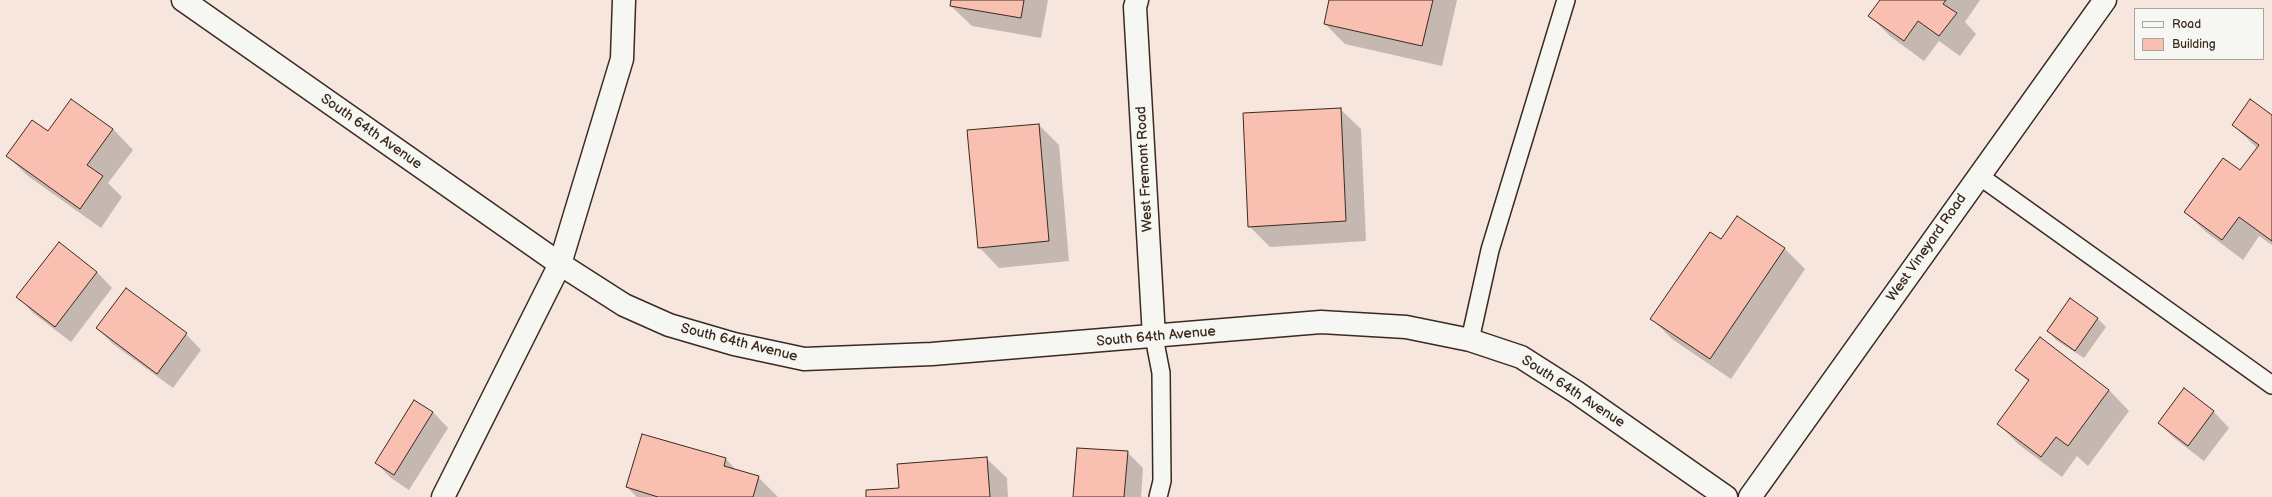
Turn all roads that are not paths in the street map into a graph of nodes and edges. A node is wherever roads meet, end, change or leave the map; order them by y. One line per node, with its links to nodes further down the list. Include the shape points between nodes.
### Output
1 (183, 0): 7 (street, South 64th Avenue)
2 (624, 0): 7 (street, via 622,59)
3 (1137, 0): 8 (street, West Fremont Road)
4 (1566, 0): 9 (lane, via 1490,250)
5 (2105, 0): 6 (street, West Vineyard Road)
6 (1978, 175): 10 (lane); 14 (street, West Vineyard Road)
7 (560, 264): 8 (street, South 64th Avenue, via 624,306 669,325 734,344 804,359 932,354); 11 (street)
8 (1154, 337): 9 (street, South 64th Avenue, via 1321,322 1406,327); 12 (lane, via 1161,373 1162,481)
9 (1470, 340): 13 (street, South 64th Avenue, via 1521,358 1576,392)
10 (2272, 385)
11 (443, 497)
12 (1158, 497)
13 (1726, 497)
14 (1750, 497)

